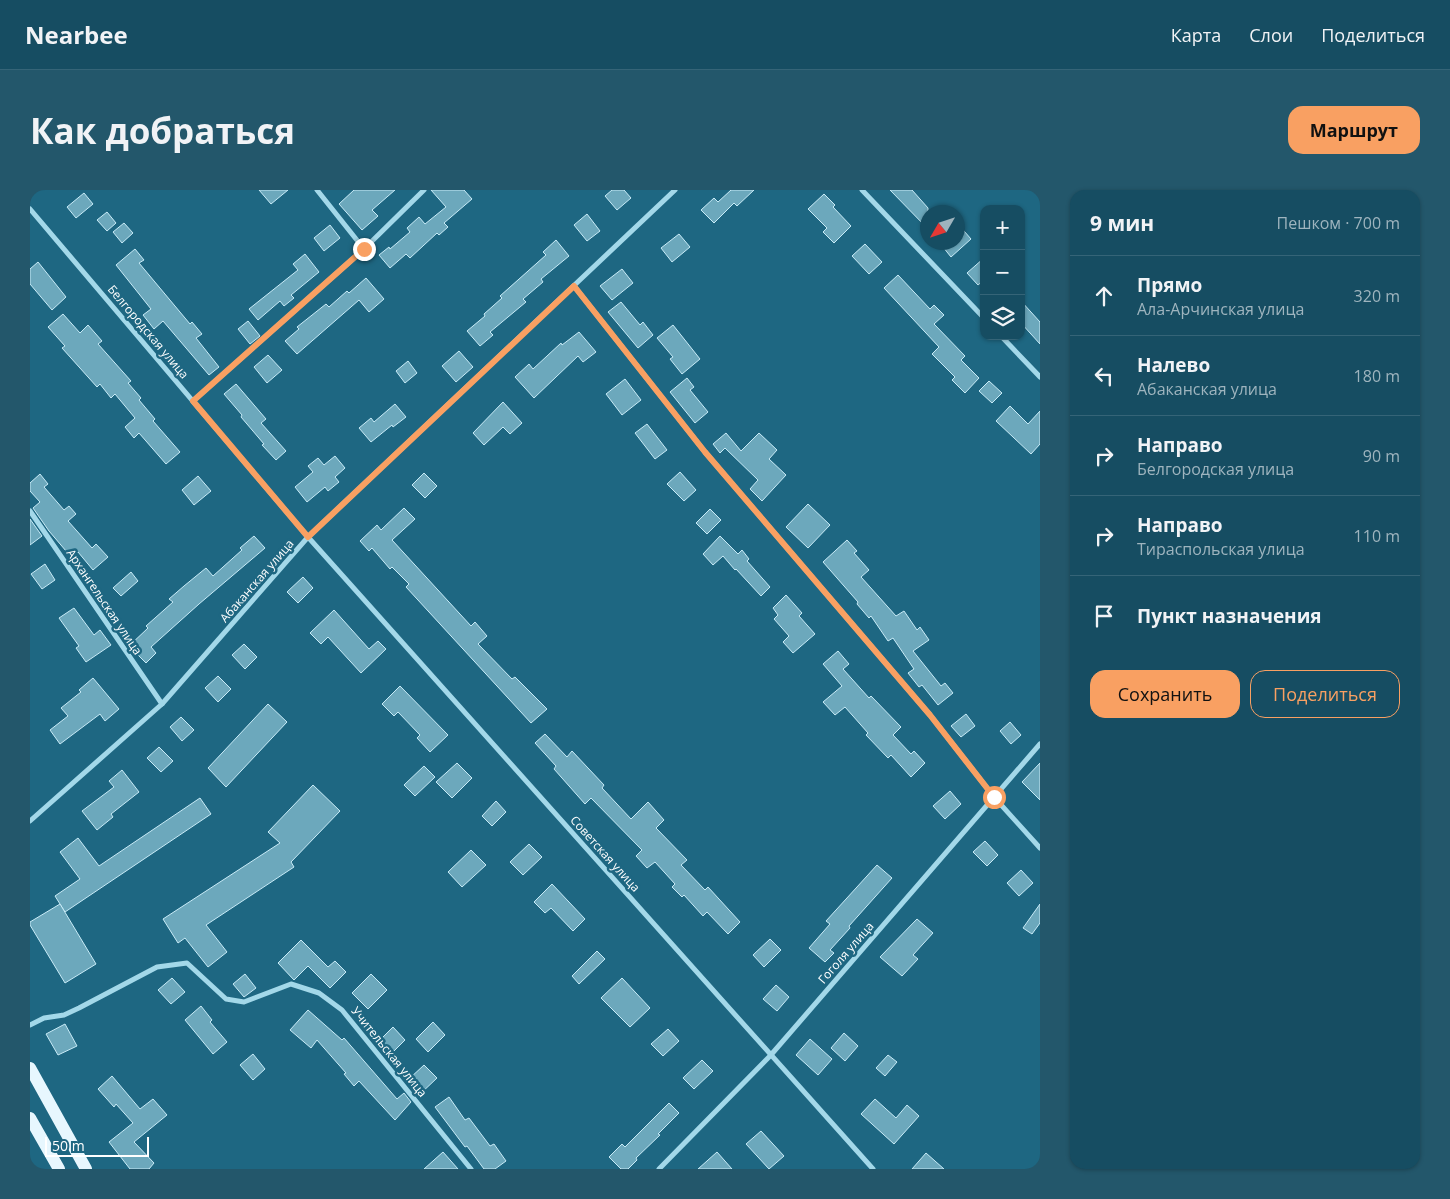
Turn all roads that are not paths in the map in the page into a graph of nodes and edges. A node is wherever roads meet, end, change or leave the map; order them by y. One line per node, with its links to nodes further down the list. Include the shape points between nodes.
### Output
1 (317, 190): 6 (street)
2 (424, 190): 6 (street)
3 (675, 190): 7 (street, Абаканская улица)
4 (862, 190): 8 (street)
5 (30, 210): 11 (street, Белгородская улица)
6 (364, 249): 11 (street)
7 (574, 286): 13 (street, Абаканская улица); 16 (street, via 705,452 930,715)
8 (980, 314)
9 (1005, 340): 10 (street)
10 (1040, 377)
11 (193, 401): 13 (street, Белгородская улица)
12 (30, 511): 14 (street, Архангельская улица)
13 (308, 537): 14 (street, Абаканская улица); 20 (street, Советская улица)
14 (162, 704): 17 (street, Абаканская улица)
15 (1040, 744): 16 (street, Гоголя улица)
16 (994, 797): 18 (street); 20 (street, Гоголя улица)
17 (30, 821)
18 (1040, 848)
19 (30, 1025): 25 (street, Учительская улица, via 44,1018 64,1015 157,967 187,963 226,998 244,1002 292,984 319,993 342,1010)
20 (770, 1056): 26 (street, Гоголя улица); 27 (street, Советская улица)
21 (30, 1068): 24 (main road)
22 (30, 1118): 23 (main road)
23 (59, 1169)
24 (86, 1169)
25 (471, 1169)
26 (659, 1169)
27 (872, 1169)

